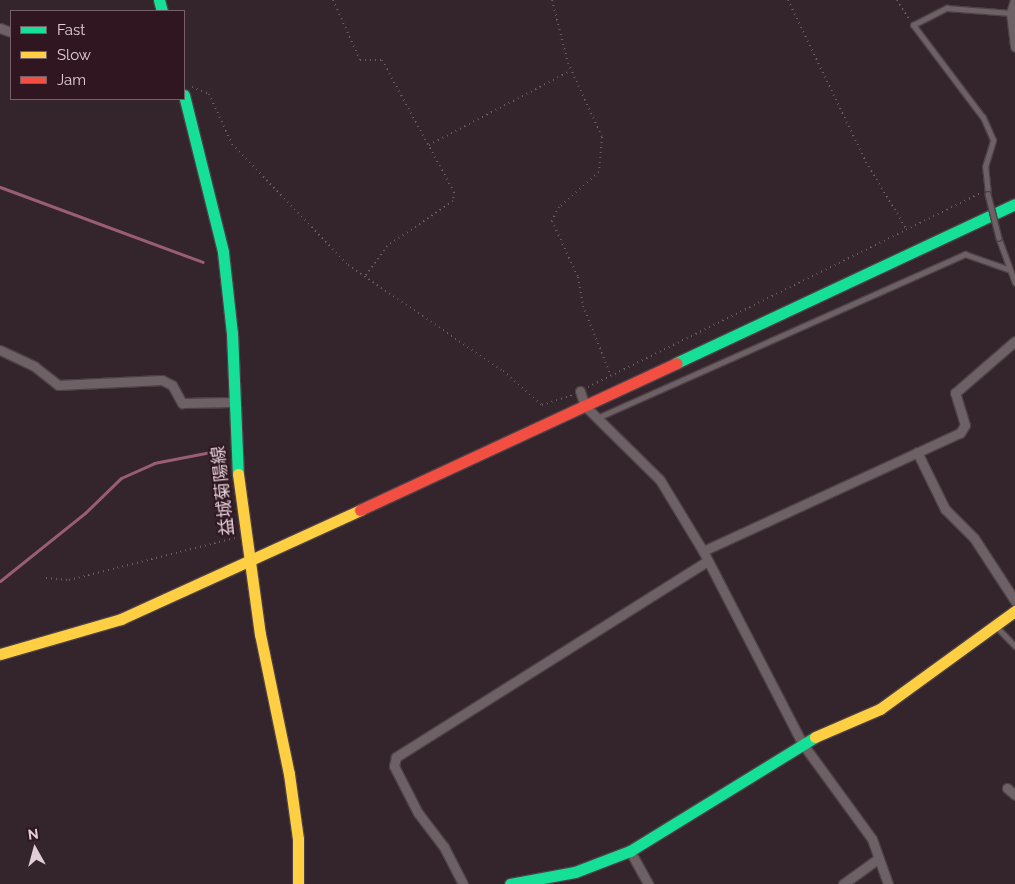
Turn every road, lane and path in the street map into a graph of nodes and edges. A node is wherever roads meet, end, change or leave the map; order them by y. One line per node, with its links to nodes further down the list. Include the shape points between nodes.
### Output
1 (333, 0): 12 (path, via 360,60 382,60)
2 (552, 0): 9 (path)
3 (788, 0): 15 (path, via 866,162)
4 (897, 0): 7 (path)
5 (1015, 0): 6 (street)
6 (1011, 13): 7 (lane, via 947,8); 8 (street)
7 (913, 25): 13 (lane, via 983,118 993,140 985,167)
8 (1015, 47)
9 (571, 70): 12 (path); 21 (path, via 602,137 599,172 559,207 552,221 578,277 583,306)
10 (185, 88): 17 (path, via 209,94 232,144 324,242)
11 (185, 98): 23 (street, 益城菊陽線, via 210,184 223,252 232,333)
12 (429, 146): 17 (path, via 454,192 453,201 387,246)
13 (987, 192): 15 (path); 16 (lane, bridge)
14 (1015, 204): 24 (street)
15 (907, 230): 21 (path)
16 (1008, 269): 18 (lane); 25 (lane, via 965,254)
17 (365, 276): 22 (path, via 503,371 542,405)
18 (1015, 282)
19 (1015, 341): 26 (street, via 955,393 965,424 962,432)
20 (0, 350): 23 (street, via 34,366 58,385 162,380 172,385 182,403)
21 (611, 376): 22 (path)
22 (580, 391): 24 (street)
23 (232, 402): 27 (street, 益城菊陽線)
24 (585, 406): 25 (street); 30 (street)
25 (597, 418): 28 (street, via 656,475)
26 (917, 452): 28 (street); 32 (street, via 945,509 974,538)
27 (245, 536): 30 (street, 益城菊陽線); 31 (path, via 69,580)
28 (703, 551): 29 (street)
29 (706, 562): 37 (street); 44 (street, via 396,757 394,766 418,813 444,847)
30 (248, 563): 36 (street, via 121,619); 43 (street, 益城菊陽線, via 289,774 298,839)
31 (46, 578)
32 (1015, 601)
33 (1015, 611): 34 (street)
34 (996, 625): 35 (lane); 37 (street, via 880,709)
35 (1015, 646)
36 (0, 654)
37 (802, 743): 40 (street); 41 (street, via 849,803 872,839)
38 (1007, 788): 39 (street)
39 (1015, 795)
40 (630, 851): 45 (street, via 575,872); 46 (street)
41 (879, 858): 42 (street); 48 (street)
42 (855, 880): 47 (street)
43 (298, 884)
44 (463, 884)
45 (510, 884)
46 (648, 884)
47 (842, 884)
48 (888, 884)

